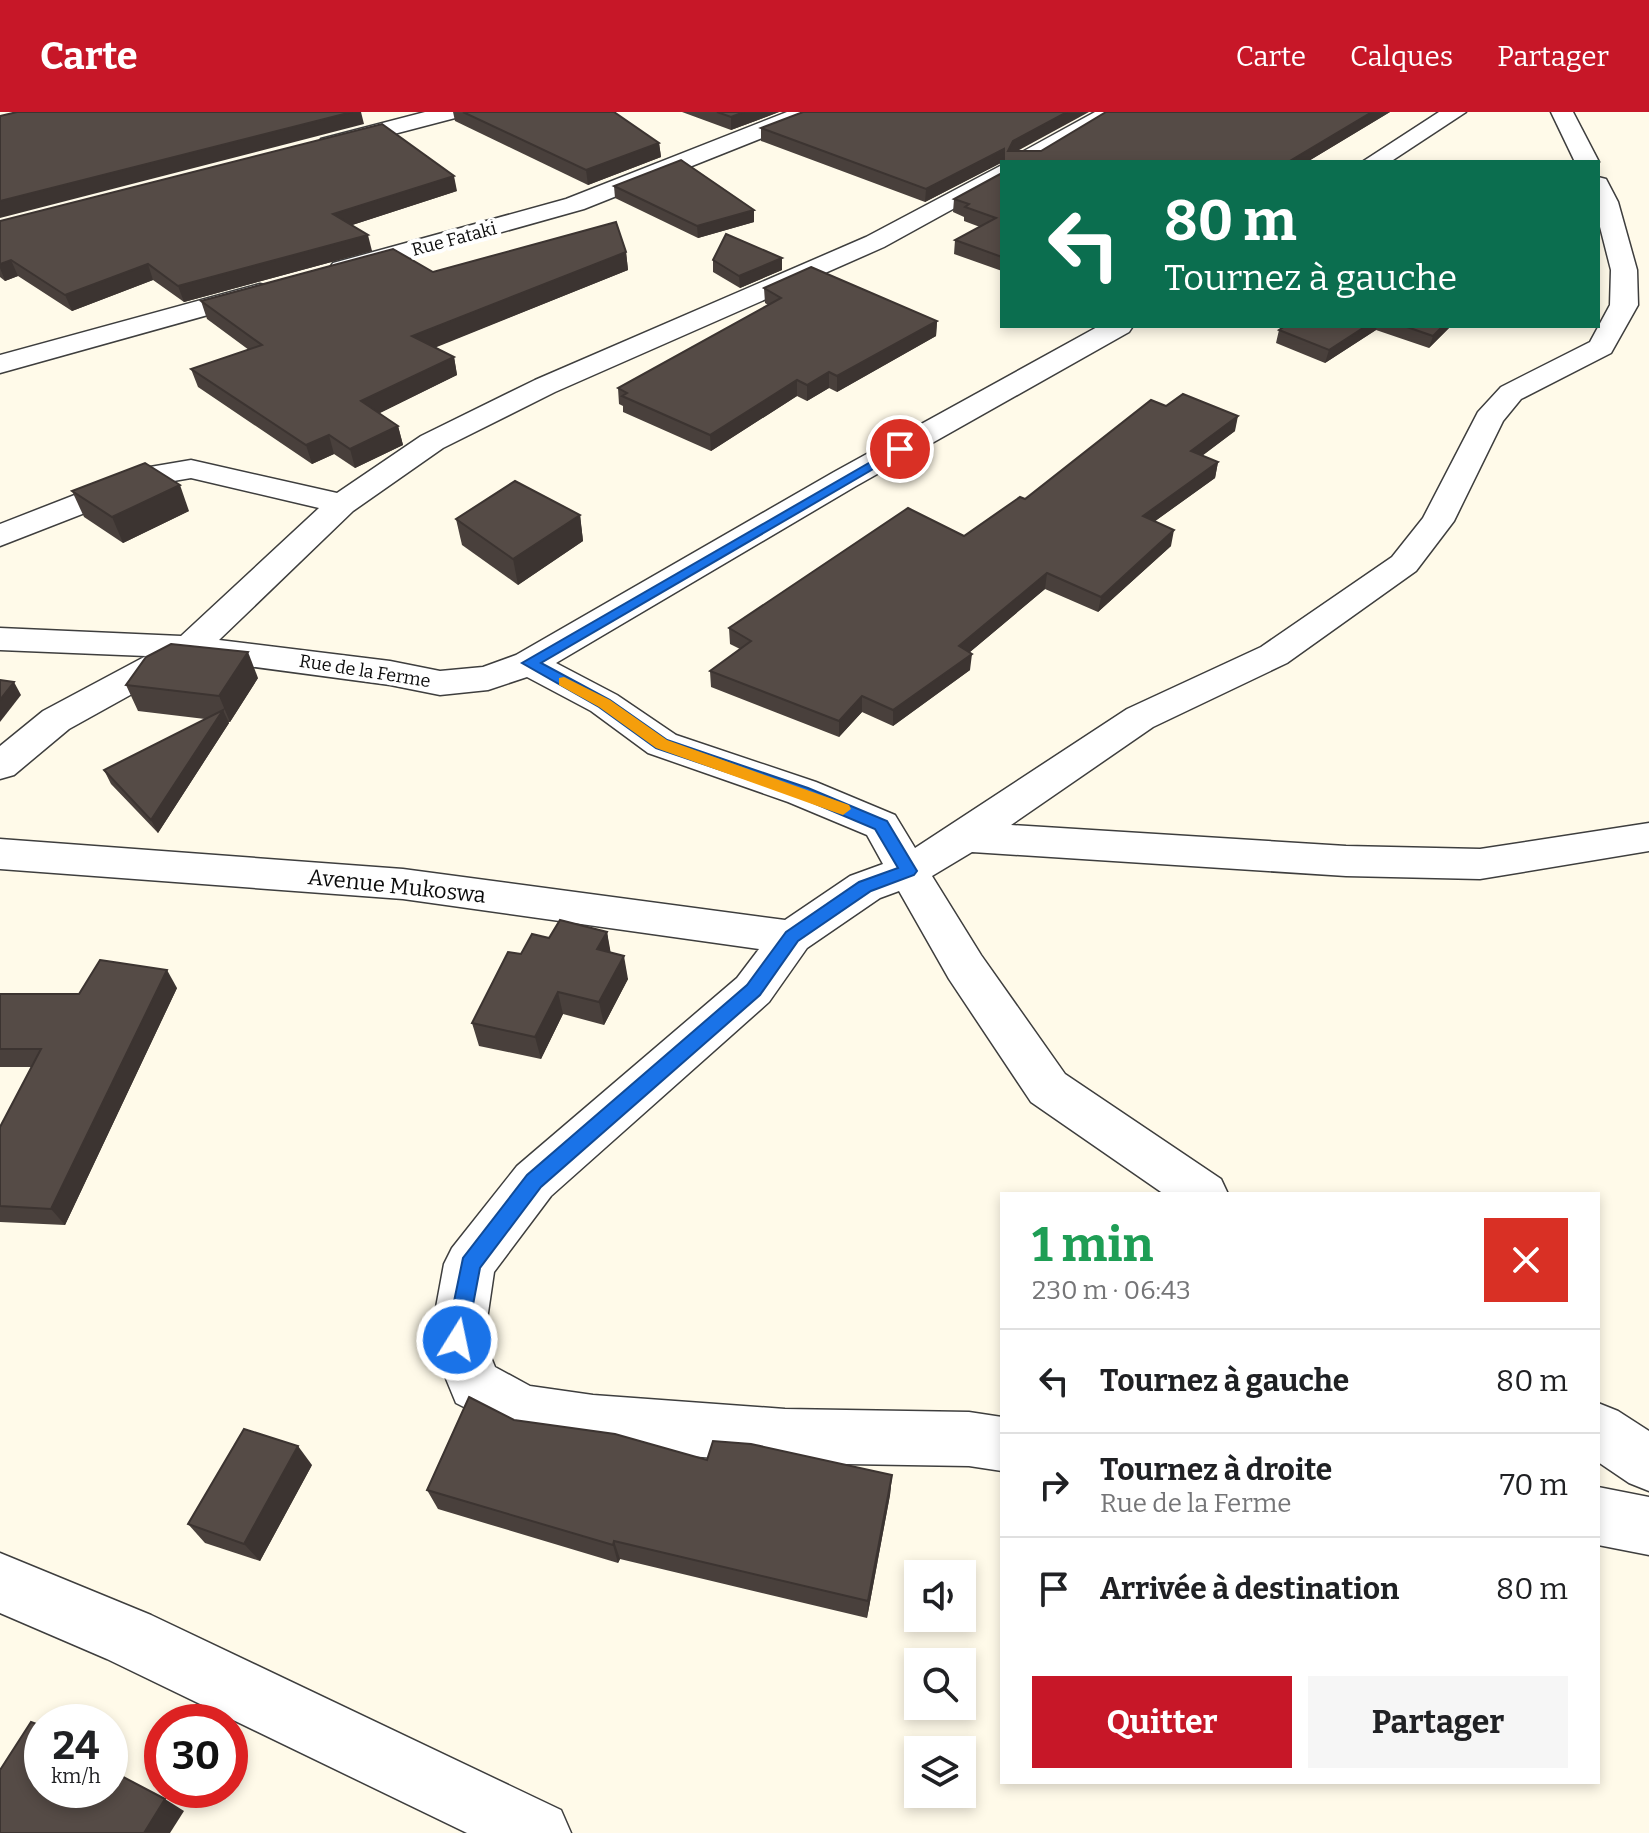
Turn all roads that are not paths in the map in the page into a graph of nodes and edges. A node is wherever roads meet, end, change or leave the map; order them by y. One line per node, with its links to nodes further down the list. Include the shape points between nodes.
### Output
1 (451, 112): 6 (street)
2 (807, 112): 12 (street, Rue Fataki, via 561,208)
3 (1111, 112): 7 (street)
4 (1455, 112): 8 (street)
5 (1562, 112): 9 (street)
6 (306, 150)
7 (1025, 160)
8 (1377, 160)
9 (1586, 160)
10 (1000, 173): 16 (street, via 875,242 545,386 432,442)
11 (1600, 188): 22 (street, via 1624,270 1624,305 1601,347 1511,393 1489,418 1438,521 1404,564 1274,655 1140,718)
12 (320, 275)
13 (290, 283): 15 (street)
14 (1115, 328): 20 (street, Rue de la Ferme)
15 (0, 364)
16 (342, 504): 17 (street, via 191,469 155,475); 19 (street)
17 (0, 536)
18 (0, 639): 19 (street, Rue de la Ferme)
19 (190, 647): 20 (street, Rue de la Ferme, via 440,683 488,678); 21 (street, via 56,720)
20 (529, 663): 25 (street, via 604,703 662,744 881,825)
21 (0, 766)
22 (965, 837): 23 (street, via 1346,861 1480,864); 25 (street)
23 (1649, 837)
24 (0, 854): 26 (street, Avenue Mukoswa, via 403,884)
25 (908, 871): 26 (street, via 865,887); 27 (street, via 965,967 1048,1088)
26 (792, 937): 29 (street, via 753,990 534,1181 470,1264 457,1340 475,1385 523,1411 593,1422)
27 (1200, 1192)
28 (1600, 1431): 30 (street)
29 (1000, 1444)
30 (1649, 1463)
31 (1600, 1516): 32 (street)
32 (1649, 1526)
33 (0, 1583): 34 (street, via 129,1637)
34 (538, 1833)

